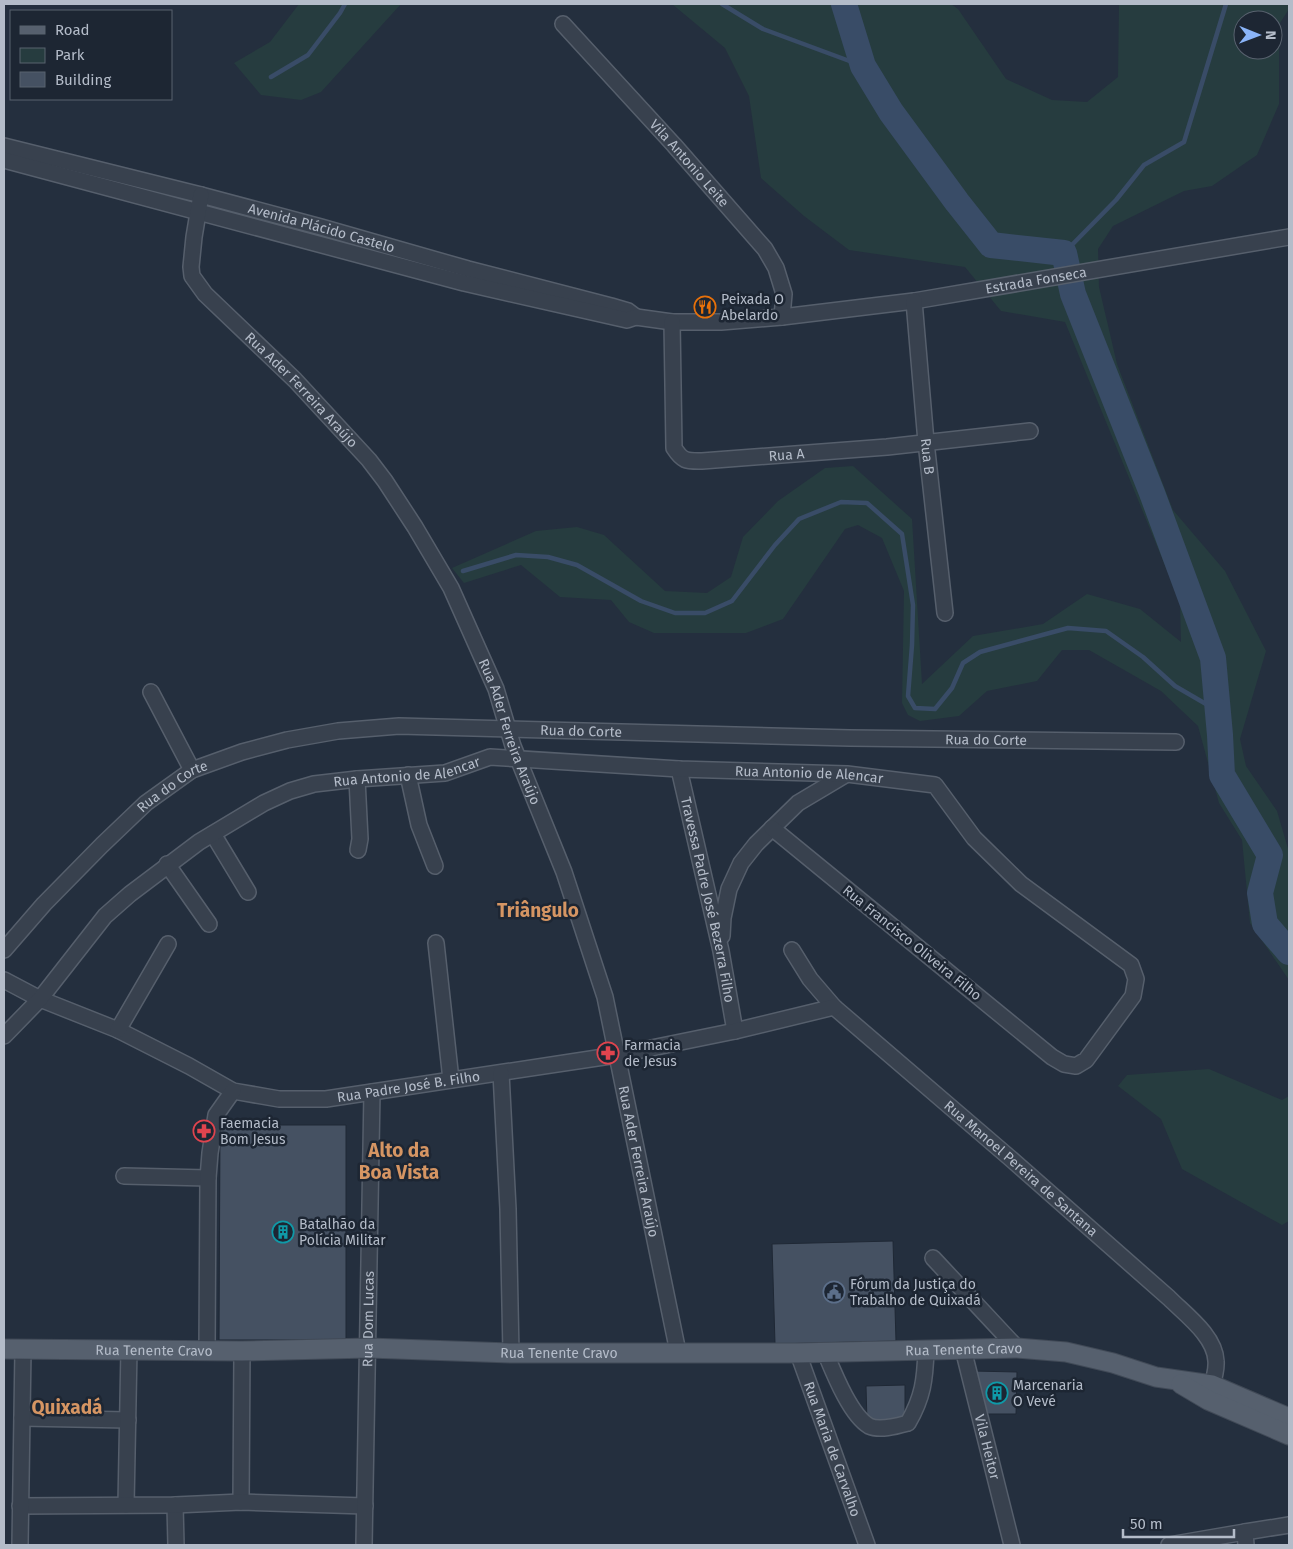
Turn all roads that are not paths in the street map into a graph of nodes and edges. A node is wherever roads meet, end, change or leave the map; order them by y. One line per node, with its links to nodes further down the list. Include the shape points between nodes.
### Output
1 (564, 24): 10 (street, Vila Antonio Leite, via 765,249 776,268 784,294)
2 (7, 154): 3 (street, Avenida Plácido Castelo); 4 (street, Avenida Plácido Castelo)
3 (201, 195): 4 (street, Rua Ader Ferreira Araújo); 5 (street, Avenida Plácido Castelo)
4 (199, 212): 7 (street, Avenida Plácido Castelo); 16 (street, Rua Ader Ferreira Araújo, via 192,251 192,276 205,294 295,380 386,481 451,588 496,689)
5 (320, 227): 7 (street); 8 (street, Avenida Plácido Castelo)
6 (1289, 237): 9 (street, Estrada Fonseca)
7 (316, 244): 8 (street, Avenida Plácido Castelo)
8 (414, 262): 11 (street, Avenida Plácido Castelo, via 611,306 636,317)
9 (914, 301): 10 (street, Estrada Fonseca); 13 (street, Rua B)
10 (782, 317): 11 (street, Avenida Plácido Castelo)
11 (672, 322): 13 (street, Rua A, via 673,435 674,448 680,458 702,461)
12 (1030, 432): 13 (street, Rua A)
13 (926, 442): 14 (street, Rua B)
14 (945, 613)
15 (150, 692): 20 (street)
16 (509, 730): 17 (street, Rua do Corte); 18 (street, Rua Ader Ferreira Araújo); 20 (street, Rua do Corte, via 399,726 338,731 242,752)
17 (1176, 742)
18 (519, 758): 19 (street, Rua Antonio de Alencar); 22 (street, Rua Antonio de Alencar, via 490,757 445,773); 43 (street, Rua Ader Ferreira Araújo, via 564,872 605,997)
19 (679, 769): 21 (street, Rua Antonio de Alencar); 36 (street, Travessa Padre José Bezerra Filho)
20 (192, 770): 34 (street, Rua do Corte, via 146,803 102,845)
21 (847, 774): 24 (street, Rua Antonio de Alencar); 25 (street, via 798,803)
22 (408, 775): 23 (street, Rua Antonio de Alencar); 29 (street, via 419,825)
23 (357, 778): 26 (street, Rua Antonio de Alencar, via 290,791); 27 (street)
24 (934, 785): 25 (street, Rua Francisco Oliveira Filho, via 974,838 1021,884 1131,965 1136,979 1133,996 1086,1060 1076,1066 1052,1057)
25 (772, 828): 36 (street, via 741,863 734,876 723,918)
26 (212, 834): 28 (street, Rua Antonio de Alencar); 30 (street)
27 (358, 850)
28 (168, 864): 31 (street); 38 (street, Rua Antonio de Alencar, via 105,916)
29 (435, 866)
30 (248, 892)
31 (209, 924)
32 (436, 943): 45 (street)
33 (168, 944): 40 (street)
34 (4, 950)
35 (792, 950): 39 (street, Rua Manoel Pereira de Santana, via 810,979)
36 (721, 951): 41 (street, Travessa Padre José Bezerra Filho)
37 (4, 980): 38 (street, Rua Padre José B. Filho)
38 (40, 999): 40 (street, Rua Padre José B. Filho); 42 (street, Rua Antonio de Alencar)
39 (834, 1007): 41 (street, Rua Padre José B. Filho); 64 (street, Rua Manoel Pereira de Santana, via 1192,1320 1214,1349 1216,1362)
40 (118, 1030): 46 (street, Rua Padre José B. Filho)
41 (735, 1031): 43 (street, Rua Padre José B. Filho)
42 (4, 1036)
43 (617, 1054): 44 (street, Rua Padre José B. Filho); 60 (street, Rua Ader Ferreira Araújo)
44 (501, 1073): 45 (street, Rua Padre José B. Filho); 63 (street)
45 (451, 1080): 47 (street, Rua Padre José B. Filho)
46 (233, 1091): 47 (street, Rua Padre José B. Filho, via 300,1100); 49 (street, via 216,1115)
47 (372, 1092): 51 (street, Rua Dom Lucas)
48 (124, 1176): 49 (street)
49 (208, 1178): 58 (street)
50 (933, 1258): 52 (street)
51 (369, 1348): 59 (main road, Rua Tenente Cravo); 63 (main road, Rua Tenente Cravo); 73 (street, Rua Dom Lucas)
52 (1017, 1348): 55 (main road, Rua Tenente Cravo); 64 (main road, Rua Tenente Cravo, via 1066,1352)
53 (4, 1349): 56 (main road, Rua Tenente Cravo)
54 (129, 1349): 56 (main road, Rua Tenente Cravo); 58 (main road, Rua Tenente Cravo); 67 (street)
55 (963, 1349): 57 (main road, Rua Tenente Cravo); 80 (street, Vila Heitor)
56 (23, 1350): 65 (street)
57 (926, 1350): 62 (main road, Rua Tenente Cravo); 62 (street, via 925,1382 915,1410 908,1423 885,1428 870,1426 857,1414)
58 (207, 1351): 59 (main road, Rua Tenente Cravo)
59 (242, 1352): 69 (street)
60 (678, 1352): 61 (main road, Rua Tenente Cravo); 63 (main road, Rua Tenente Cravo)
61 (798, 1352): 62 (main road, Rua Tenente Cravo); 79 (street, Rua Maria de Carvalho)
62 (825, 1352)
63 (511, 1353)
64 (1210, 1392): 66 (main road); 68 (main road)
65 (22, 1418): 67 (street); 72 (street)
66 (1289, 1418)
67 (128, 1420): 70 (street)
68 (1289, 1434)
69 (241, 1502): 71 (street); 73 (street)
70 (126, 1505): 71 (street); 72 (street)
71 (175, 1505): 77 (street)
72 (20, 1506): 76 (street)
73 (365, 1506): 78 (street, Rua Dom Lucas)
74 (1289, 1525): 75 (street)
75 (1245, 1539): 81 (street)
76 (20, 1545)
77 (176, 1545)
78 (364, 1545)
79 (867, 1545)
80 (1012, 1545)
81 (1169, 1545)

